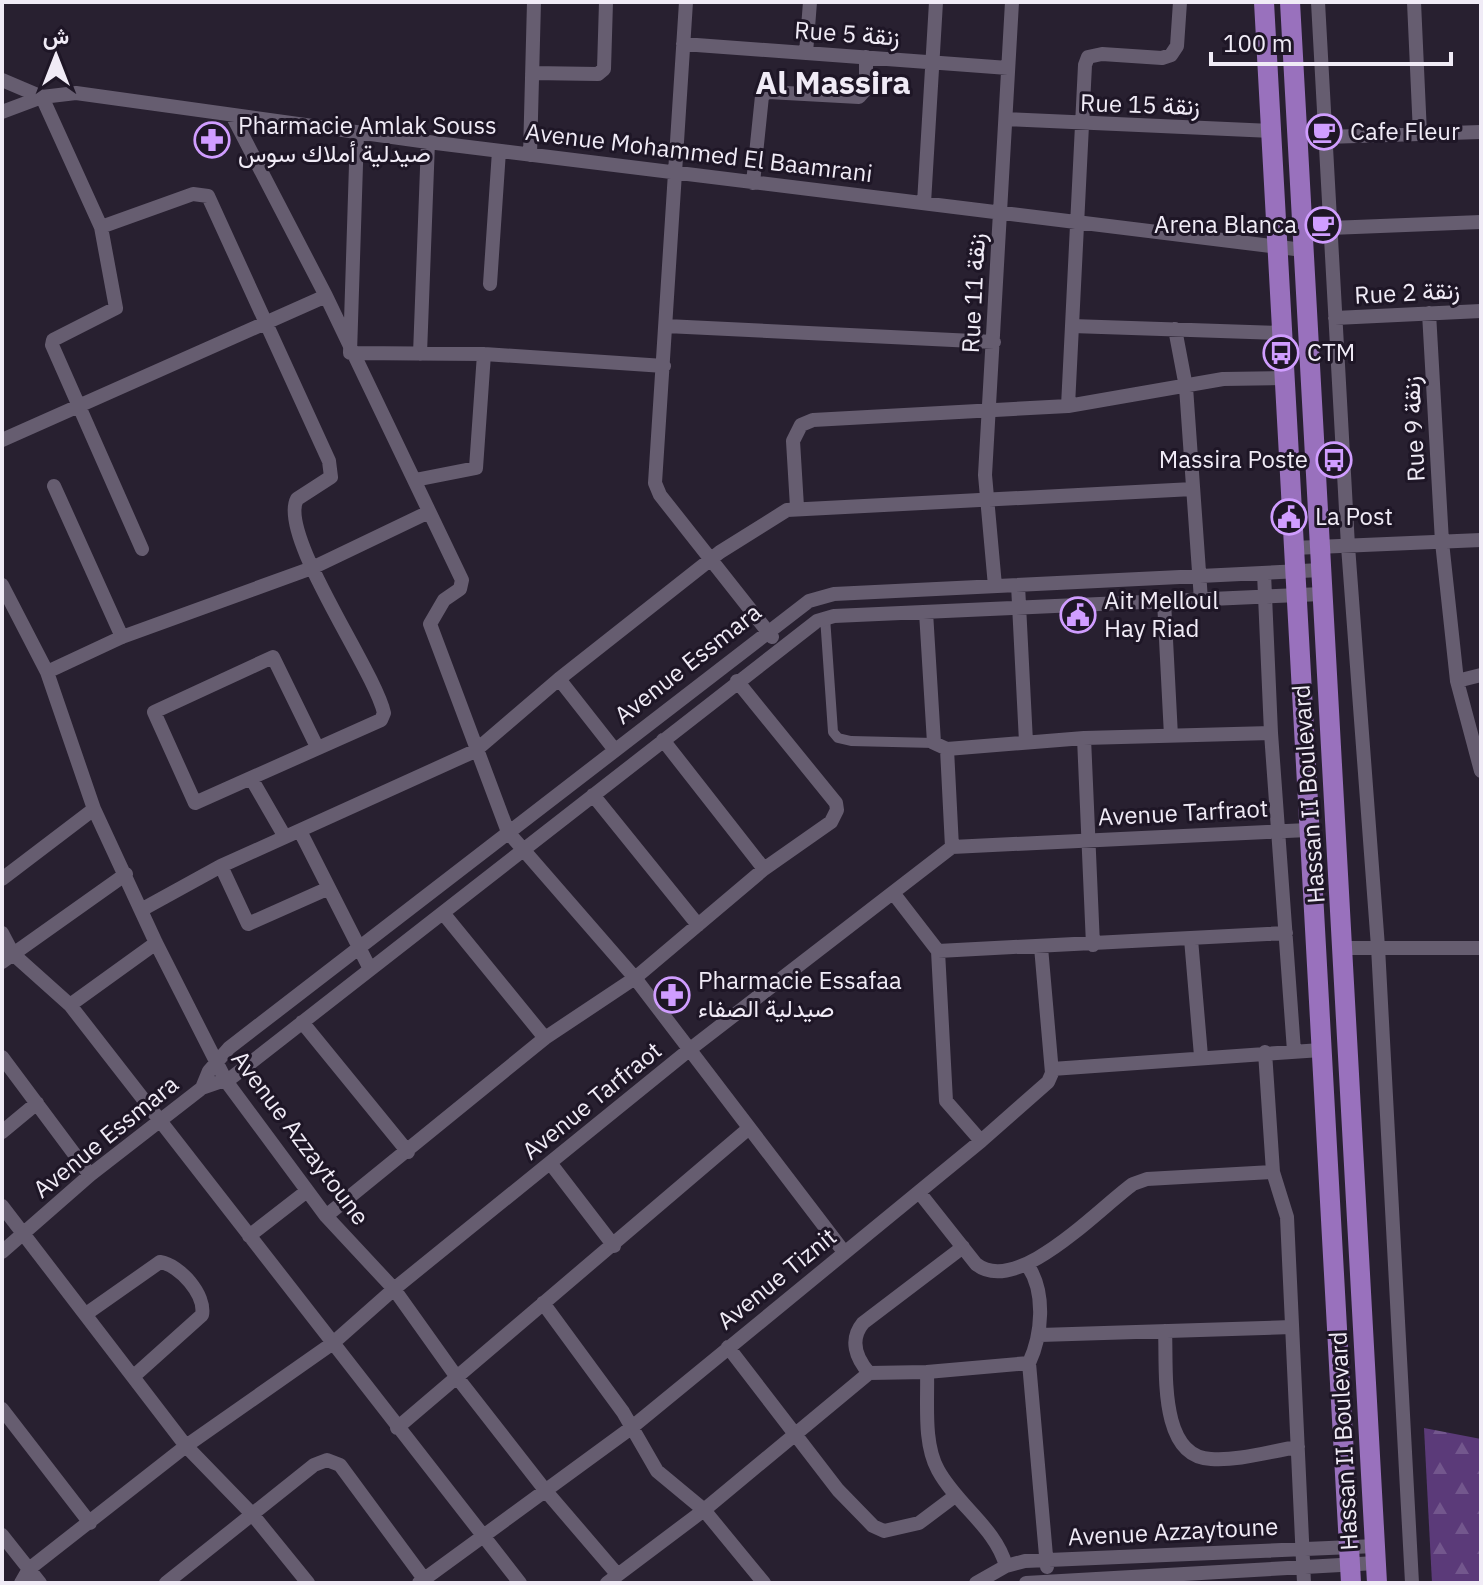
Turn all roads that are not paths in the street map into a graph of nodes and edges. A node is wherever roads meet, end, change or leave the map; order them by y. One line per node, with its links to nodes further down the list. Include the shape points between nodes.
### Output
1 (534, 2): 17 (street)
2 (606, 2): 17 (street, via 604,69 598,74)
3 (686, 2): 12 (street)
4 (810, 2): 13 (street)
5 (936, 2): 15 (street)
6 (1012, 2): 16 (street, Rue 11 زنقة)
7 (1180, 2): 23 (street, via 1177,46 1171,55 1088,57)
8 (1264, 2): 24 (main road, Hassan II Boulevard)
9 (1290, 2): 37 (main road, Hassan II Boulevard)
10 (1318, 2): 28 (street)
11 (1414, 2): 27 (street)
12 (683, 44): 13 (street, Rue 5 زنقة); 32 (street)
13 (806, 53): 14 (street, Rue 5 زنقة)
14 (866, 57): 15 (street, Rue 5 زنقة); 33 (street, via 866,89 859,97 768,92 762,96)
15 (933, 62): 16 (street, Rue 5 زنقة); 34 (street)
16 (1008, 68): 22 (street, Rue 11 زنقة)
17 (532, 73): 31 (street)
18 (2, 80): 19 (street)
19 (42, 97): 20 (street); 21 (street, Avenue Mohammed El Baamrani, via 76,93); 40 (street)
20 (2, 112)
21 (232, 115): 26 (street, Avenue Mohammed El Baamrani); 45 (street)
22 (1006, 119): 23 (street, Rue 15 زنقة); 35 (street, Rue 11 زنقة)
23 (1081, 125): 24 (street, Rue 15 زنقة); 38 (street)
24 (1272, 131): 36 (main road, Hassan II Boulevard)
25 (1481, 132): 27 (street)
26 (357, 133): 29 (street, Avenue Mohammed El Baamrani); 55 (street)
27 (1420, 134): 28 (street)
28 (1326, 137): 41 (street)
29 (428, 142): 30 (street, Avenue Mohammed El Baamrani); 56 (street)
30 (499, 151): 31 (street, Avenue Mohammed El Baamrani); 44 (street)
31 (530, 155): 32 (street, Avenue Mohammed El Baamrani)
32 (675, 173): 33 (street, Avenue Mohammed El Baamrani); 50 (street)
33 (753, 183): 34 (street, Avenue Mohammed El Baamrani)
34 (924, 203): 35 (street, Avenue Mohammed El Baamrani)
35 (1000, 212): 38 (street, Avenue Mohammed El Baamrani); 54 (street, Rue 11 زنقة)
36 (1277, 216): 37 (main road); 42 (main road, Hassan II Boulevard)
37 (1301, 216): 43 (main road, Hassan II Boulevard)
38 (1077, 221): 42 (street, Avenue Mohammed El Baamrani); 51 (street)
39 (1481, 222): 41 (street)
40 (101, 227): 49 (street, via 193,194 208,196); 61 (street, via 116,308 52,345)
41 (1330, 228): 48 (street)
42 (1279, 246): 43 (street, Avenue Mohammed El Baamrani); 53 (main road, Hassan II Boulevard)
43 (1303, 250): 74 (main road, Hassan II Boulevard)
44 (490, 284)
45 (326, 296): 49 (street); 55 (street)
46 (1481, 311): 47 (street, Rue 2 زنقة)
47 (1429, 313): 48 (street, Rue 2 زنقة); 72 (street, Rue 9 زنقة)
48 (1335, 318): 73 (street)
49 (265, 325): 61 (street); 78 (street, via 332,470 328,482 294,504)
50 (666, 326): 54 (street); 58 (street)
51 (1072, 326): 52 (street); 62 (street)
52 (1175, 329): 53 (street); 60 (street)
53 (1282, 333): 59 (main road, Hassan II Boulevard)
54 (994, 342): 63 (street, Rue 11 زنقة)
55 (350, 353): 56 (street); 65 (street)
56 (420, 354): 57 (street)
57 (484, 354): 58 (street); 65 (street, via 476,468)
58 (664, 366): 77 (street, via 657,489)
59 (1284, 378): 60 (street, via 1223,379); 75 (main road, Hassan II Boulevard)
60 (1186, 387): 62 (street); 67 (street)
61 (80, 406): 64 (street); 76 (street)
62 (1068, 406): 63 (street)
63 (989, 410): 68 (street, Rue 11 زنقة); 69 (street, via 813,420 801,425 793,441)
64 (2, 440)
65 (415, 480): 70 (street)
66 (54, 486): 95 (street)
67 (1193, 489): 68 (street); 82 (street)
68 (987, 499): 69 (street); 84 (street, Rue 11 زنقة)
69 (797, 507): 77 (street)
70 (429, 512): 78 (street); 111 (street, via 462,580 430,624)
71 (1481, 540): 72 (street)
72 (1442, 542): 73 (street); 101 (street, Rue 9 زنقة)
73 (1348, 546): 74 (street); 140 (street)
74 (1319, 547): 75 (street); 79 (main road, Hassan II Boulevard)
75 (1293, 548): 80 (main road, Hassan II Boulevard)
76 (142, 549)
77 (711, 559): 94 (street); 99 (street)
78 (312, 568): 95 (street); 109 (street, via 384,713 381,720)
79 (1321, 570): 80 (street, Avenue Essmara); 86 (main road, Hassan II Boulevard)
80 (1295, 571): 81 (street, Avenue Essmara); 87 (main road, Hassan II Boulevard)
81 (1264, 573): 82 (street, Avenue Essmara); 88 (street)
82 (1199, 576): 83 (street, Avenue Essmara); 89 (street)
83 (1018, 585): 84 (street, Avenue Essmara); 91 (street)
84 (995, 586): 94 (street, Avenue Essmara, via 834,594 809,601)
85 (3, 590): 97 (street, Avenue Azzaytoune)
86 (1322, 594): 87 (street); 141 (main road, Hassan II Boulevard)
87 (1297, 596): 88 (street); 116 (main road, Hassan II Boulevard)
88 (1265, 597): 89 (street); 103 (street)
89 (1201, 600): 90 (street)
90 (1164, 601): 91 (street); 104 (street)
91 (1019, 608): 92 (street); 107 (street)
92 (926, 612): 93 (street); 108 (street)
93 (825, 617): 96 (street, Avenue Essmara); 108 (street, via 833,732 838,738)
94 (767, 630): 96 (street); 110 (street, Avenue Essmara)
95 (122, 637): 97 (street)
96 (780, 647): 100 (street, Avenue Essmara)
97 (47, 672): 115 (street, Avenue Azzaytoune)
98 (1481, 675): 101 (street)
99 (559, 679): 110 (street); 111 (street)
100 (737, 681): 106 (street, Avenue Essmara); 125 (street, via 836,803 831,822)
101 (1457, 681): 102 (street, Rue 9 زنقة)
102 (1473, 712): 112 (street, Rue 9 زنقة)
103 (1271, 733): 104 (street); 118 (street)
104 (1171, 736): 105 (street)
105 (1084, 738): 107 (street); 121 (street)
106 (663, 740): 114 (street, Avenue Essmara); 125 (street)
107 (1026, 742): 108 (street)
108 (940, 746): 122 (street)
109 (317, 747): 113 (street); 113 (street, via 273,657 154,712 195,803)
110 (614, 749): 119 (street, Avenue Essmara)
111 (475, 751): 117 (street); 119 (street)
112 (1480, 763)
113 (251, 778): 120 (street)
114 (593, 795): 123 (street, Avenue Essmara); 132 (street)
115 (94, 809): 126 (street, Avenue Azzaytoune); 127 (street)
116 (1308, 830): 118 (street, Avenue Tarfraot); 151 (main road, Hassan II Boulevard)
117 (300, 831): 120 (street); 128 (street)
118 (1278, 831): 121 (street, Avenue Tarfraot); 134 (street)
119 (508, 832): 123 (street); 138 (street, Avenue Essmara)
120 (285, 837): 124 (street)
121 (1088, 839): 122 (street, Avenue Tarfraot); 137 (street)
122 (952, 847): 129 (street, Avenue Tarfraot)
123 (523, 851): 131 (street, Avenue Essmara); 146 (street)
124 (221, 866): 128 (street, via 248,924); 130 (street)
125 (764, 869): 132 (street)
126 (126, 874): 130 (street, Avenue Azzaytoune); 144 (street)
127 (2, 879)
128 (329, 888): 138 (street)
129 (894, 894): 143 (street); 150 (street, Avenue Tarfraot)
130 (141, 910): 136 (street, Avenue Azzaytoune)
131 (443, 913): 145 (street, Avenue Essmara); 149 (street)
132 (698, 925): 146 (street)
133 (2, 933): 144 (street)
134 (1286, 933): 135 (street); 152 (street)
135 (1191, 939): 137 (street); 154 (street)
136 (156, 943): 147 (street); 156 (street, Avenue Azzaytoune)
137 (1093, 945): 139 (street)
138 (359, 947): 145 (street); 156 (street, Avenue Essmara)
139 (1041, 947): 143 (street); 157 (street)
140 (1378, 947): 141 (street); 142 (street); 225 (street)
141 (1345, 948): 208 (main road, Hassan II Boulevard)
142 (1481, 948)
143 (938, 951): 164 (street, via 946,1101)
144 (8, 958): 147 (street)
145 (370, 969): 148 (street, Avenue Essmara)
146 (635, 978): 149 (street); 150 (street)
147 (70, 1005): 161 (street)
148 (302, 1022): 158 (street, Avenue Essmara); 165 (street)
149 (545, 1038): 165 (street)
150 (689, 1050): 162 (street); 166 (street, Avenue Tarfraot)
151 (1321, 1050): 152 (street); 209 (main road, Hassan II Boulevard)
152 (1294, 1051): 153 (street)
153 (1265, 1052): 154 (street); 167 (street)
154 (1201, 1056): 157 (street)
155 (2, 1057): 160 (street)
156 (215, 1062): 158 (street, Avenue Azzaytoune); 159 (street, Avenue Essmara)
157 (1052, 1069): 164 (street, Avenue Tiznit, via 1048,1082)
158 (226, 1081): 159 (street, Avenue Essmara); 169 (street, Avenue Azzaytoune)
159 (202, 1088): 161 (street, Avenue Essmara)
160 (37, 1103): 163 (street); 168 (street)
161 (159, 1124): 168 (street, Avenue Essmara); 174 (street)
162 (748, 1129): 175 (street); 178 (street)
163 (2, 1132)
164 (981, 1141): 170 (street, Avenue Tiznit)
165 (408, 1152): 172 (street)
166 (551, 1164): 175 (street); 180 (street, Avenue Tarfraot)
167 (1273, 1172): 179 (street, via 1133,1184); 183 (street, via 1287,1217)
168 (90, 1175): 173 (street, Avenue Essmara)
169 (307, 1191): 172 (street, Avenue Azzaytoune); 174 (street)
170 (919, 1192): 176 (street); 178 (street, Avenue Tiznit)
171 (2, 1206): 173 (street)
172 (326, 1216): 180 (street, Avenue Azzaytoune)
173 (24, 1233): 177 (street, Avenue Essmara); 182 (street)
174 (249, 1236): 186 (street)
175 (614, 1246): 181 (street)
176 (963, 1247): 179 (street, via 984,1271 1004,1273); 190 (street, via 858,1329 855,1350)
177 (2, 1252)
178 (844, 1252): 187 (street, Avenue Tiznit)
179 (1028, 1266): 185 (street, via 1037,1287)
180 (394, 1289): 186 (street, Avenue Tarfraot); 192 (street, Avenue Azzaytoune)
181 (543, 1303): 192 (street); 195 (street)
182 (86, 1314): 191 (street); 191 (street, via 160,1262 174,1266 188,1281 202,1301 202,1315)
183 (1292, 1327): 184 (street); 198 (street)
184 (1165, 1331): 185 (street); 198 (street, via 1170,1416 1180,1442 1210,1459)
185 (1040, 1335): 188 (street)
186 (333, 1343): 194 (street); 197 (street, Avenue Tarfraot)
187 (728, 1347): 195 (street, Avenue Tiznit); 196 (street)
188 (1029, 1363): 189 (street); 207 (street)
189 (927, 1372): 190 (street); 200 (street, via 929,1440 936,1468)
190 (869, 1373): 196 (street)
191 (134, 1376): 197 (street)
192 (456, 1376): 194 (street); 199 (street, Avenue Azzaytoune)
193 (2, 1409): 203 (street)
194 (397, 1428): 205 (street)
195 (631, 1428): 199 (street, Avenue Tiznit); 201 (street, via 657,1471)
196 (797, 1433): 200 (street, via 862,1517 884,1531 919,1523); 201 (street)
197 (186, 1446): 202 (street); 203 (street, Avenue Tarfraot)
198 (1298, 1447): 206 (street)
199 (545, 1490): 205 (street, Avenue Tiznit); 213 (street, Avenue Azzaytoune)
200 (955, 1496): 210 (street, via 1001,1548)
201 (704, 1510): 213 (street); 221 (street)
202 (252, 1514): 215 (street, via 320,1460 334,1461); 218 (street); 219 (street)
203 (90, 1523): 212 (street, Avenue Tarfraot)
204 (2, 1535): 212 (street)
205 (485, 1536): 215 (street, Avenue Tiznit); 220 (street)
206 (1303, 1548): 207 (street, Avenue Azzaytoune); 209 (street, Avenue Azzaytoune); 211 (street)
207 (1047, 1560): 210 (street, Avenue Azzaytoune); 214 (street)
208 (1377, 1564): 209 (street, Avenue Azzaytoune)
209 (1349, 1565): 211 (street, Avenue Azzaytoune)
210 (1006, 1566): 222 (street, Avenue Azzaytoune)
211 (1303, 1566): 214 (street, Avenue Azzaytoune); 224 (street)
212 (29, 1569): 216 (street, Avenue Tarfraot); 217 (street)
213 (612, 1578)
214 (1048, 1581): 223 (street, Avenue Azzaytoune)
215 (423, 1582)
216 (21, 1583)
217 (40, 1583)
218 (166, 1583)
219 (308, 1583)
220 (520, 1583)
221 (764, 1583)
222 (976, 1583)
223 (1026, 1583)
224 (1304, 1583)
225 (1412, 1583)

